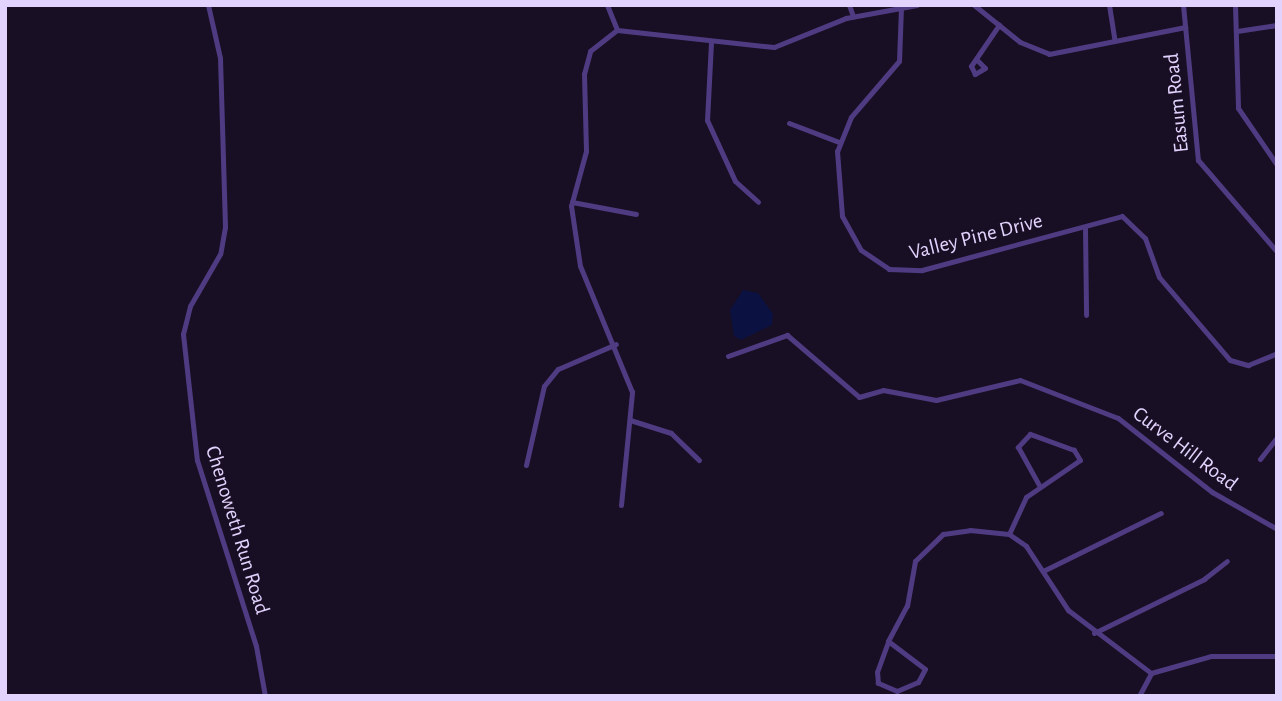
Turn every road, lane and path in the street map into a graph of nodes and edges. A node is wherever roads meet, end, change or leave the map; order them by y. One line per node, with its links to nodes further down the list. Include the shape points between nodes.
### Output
1 (208, 5): 47 (street, Chenoweth Run Road, via 220,58 224,237 183,334 197,460 256,646)
2 (607, 5): 14 (street)
3 (849, 5): 10 (street)
4 (917, 5): 9 (street)
5 (974, 5): 11 (street)
6 (1109, 5): 16 (street)
7 (1183, 5): 13 (street, Easum Road)
8 (1235, 5): 15 (street)
9 (901, 7): 10 (street); 20 (street, Valley Pine Drive, via 899,61 851,117)
10 (853, 16): 17 (street, via 774,47)
11 (999, 25): 16 (street, via 1049,54); 18 (street)
12 (1277, 25): 15 (street)
13 (1185, 27): 16 (street); 26 (street, Easum Road, via 1198,160)
14 (617, 30): 17 (street); 22 (street, via 590,51 584,74 589,128)
15 (1237, 31): 21 (street, via 1238,108)
16 (1115, 41)
17 (711, 42): 23 (street, via 707,120 735,181)
18 (976, 60)
19 (789, 123): 20 (street)
20 (839, 142): 25 (street, Valley Pine Drive, via 835,183 845,226 861,250 889,269 922,270)
21 (1277, 165)
22 (572, 202): 24 (street); 28 (street, via 580,266)
23 (758, 202)
24 (636, 214)
25 (1085, 228): 27 (street); 29 (street, Valley Pine Drive, via 1122,216 1144,238 1159,277 1230,360 1248,365)
26 (1277, 252)
27 (1086, 315)
28 (616, 344): 31 (street, via 632,392); 35 (street, via 558,369 544,386)
29 (1277, 353)
30 (728, 356): 39 (street, Curve Hill Road, via 787,335 855,394 870,391 936,400 1020,380 1118,418 1212,492)
31 (630, 420): 34 (street, via 671,433); 37 (street)
32 (1277, 437): 33 (street)
33 (1260, 459)
34 (699, 460)
35 (526, 465)
36 (1040, 485): 36 (street, via 1073,471 1080,460 1074,450 1030,434 1018,447); 40 (street)
37 (621, 505)
38 (1161, 513): 42 (street)
39 (1277, 528)
40 (1009, 534): 42 (street); 44 (street, via 970,530 928,544 915,561 907,606)
41 (1227, 561): 43 (street, via 1204,579)
42 (1045, 570): 43 (street, via 1059,600)
43 (1094, 633): 46 (street)
44 (888, 640): 44 (street, via 878,683 897,691 918,682 925,669)
45 (1277, 656): 46 (street, via 1211,656)
46 (1151, 673): 48 (street)
47 (265, 696)
48 (1139, 696)

